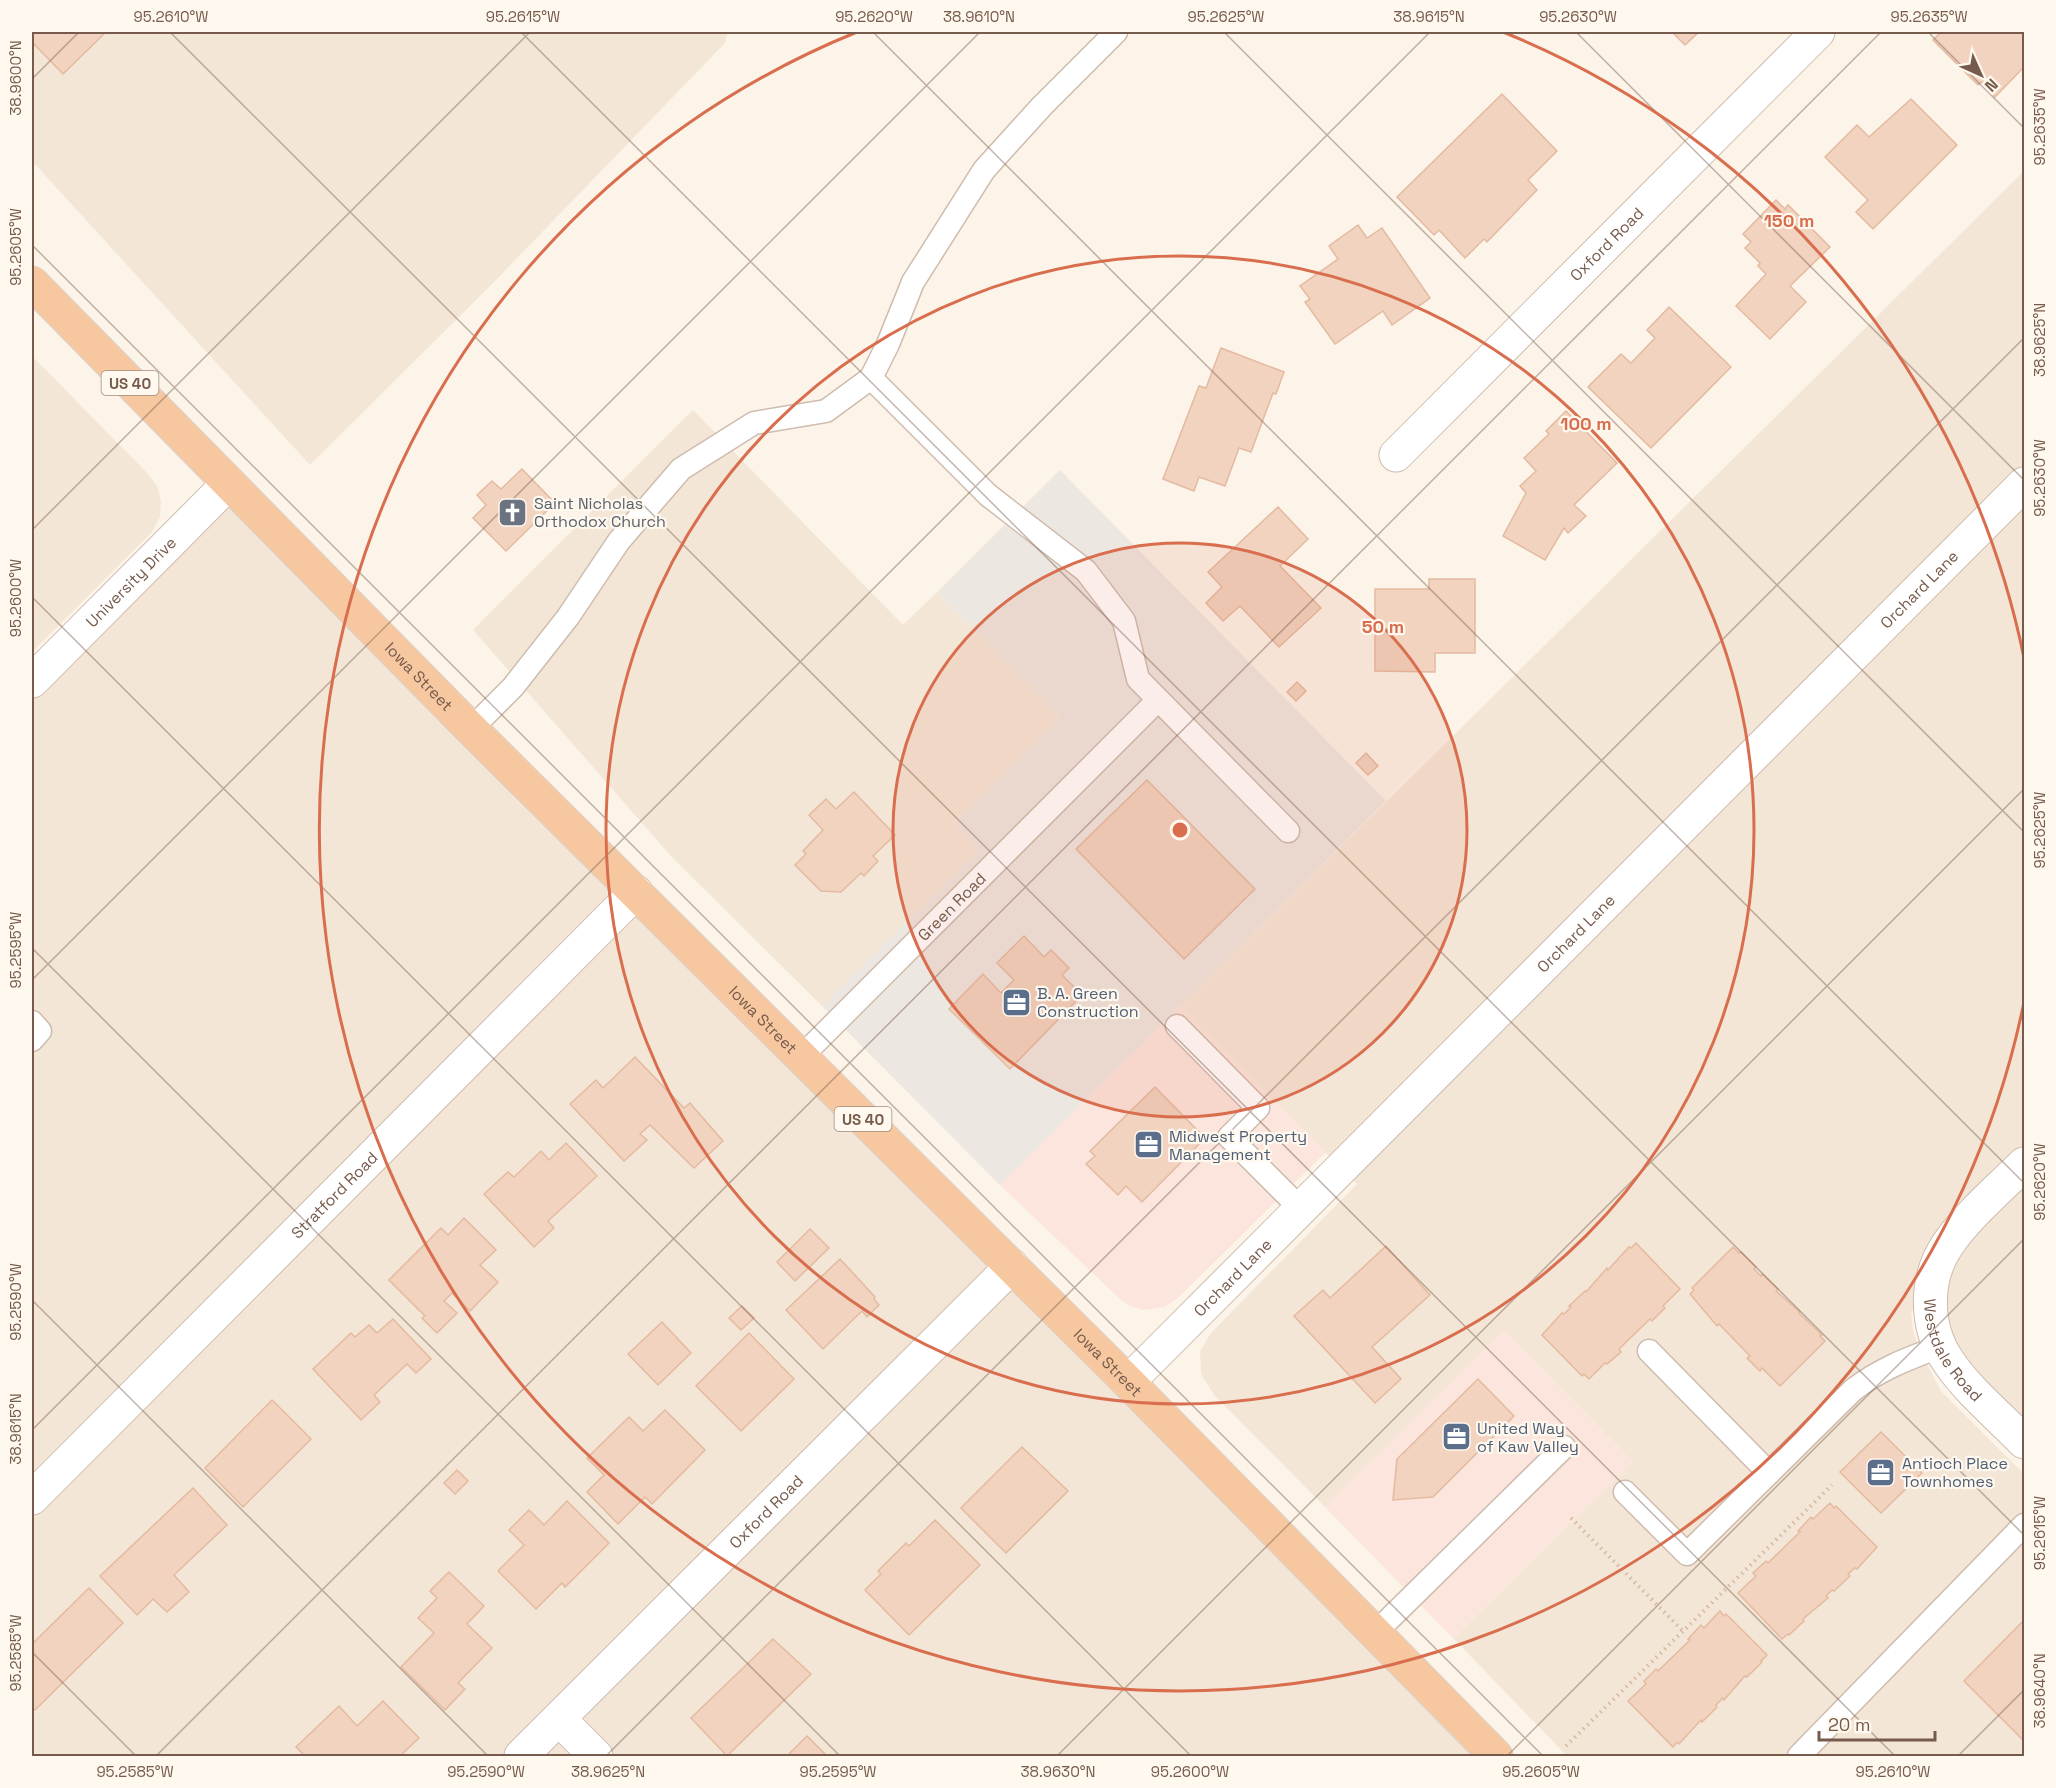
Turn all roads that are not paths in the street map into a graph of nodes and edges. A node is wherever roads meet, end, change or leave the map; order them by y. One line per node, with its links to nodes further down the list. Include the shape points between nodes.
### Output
1 (1116, 32): 4 (lane, via 984,170 913,282)
2 (1818, 32): 5 (street, Oxford Road)
3 (32, 283): 6 (highway, Iowa Street / US 40)
4 (871, 378): 9 (lane, via 988,495 1086,571 1124,621 1138,679); 10 (lane, via 826,411 754,423 681,469 619,541 568,617 513,687)
5 (1396, 455)
6 (229, 483): 8 (street, University Drive); 10 (highway, Iowa Street / US 40)
7 (2025, 484): 18 (street, Orchard Lane)
8 (32, 681)
9 (1158, 700): 11 (lane); 16 (lane, Green Road)
10 (471, 729): 12 (highway, Iowa Street / US 40)
11 (1288, 831)
12 (636, 892): 16 (highway, Iowa Street / US 40); 27 (street, Stratford Road)
13 (32, 1022): 15 (lane, via 40,1031)
14 (1177, 1026): 18 (lane, via 1258,1108 1229,1137)
15 (32, 1040)
16 (801, 1057): 19 (highway, Iowa Street / US 40)
17 (2025, 1164): 20 (street, Westdale Road, via 1973,1215 1937,1265 1930,1308)
18 (1301, 1209): 22 (street, Orchard Lane)
19 (1012, 1266): 22 (highway, Iowa Street / US 40); 30 (street, Oxford Road)
20 (1939, 1347): 23 (street, Westdale Road, via 1963,1380); 25 (lane, via 1899,1362 1852,1390)
21 (1649, 1352): 25 (lane)
22 (1128, 1382): 29 (highway, Iowa Street / US 40)
23 (2025, 1442)
24 (1564, 1447): 29 (lane)
25 (1769, 1473): 26 (lane, via 1687,1554)
26 (1625, 1492)
27 (32, 1498)
28 (2025, 1525): 34 (lane)
29 (1375, 1633): 33 (highway, Iowa Street / US 40)
30 (559, 1719): 31 (street, Oxford Road); 32 (street)
31 (522, 1756)
32 (596, 1756)
33 (1496, 1756)
34 (1799, 1756)

